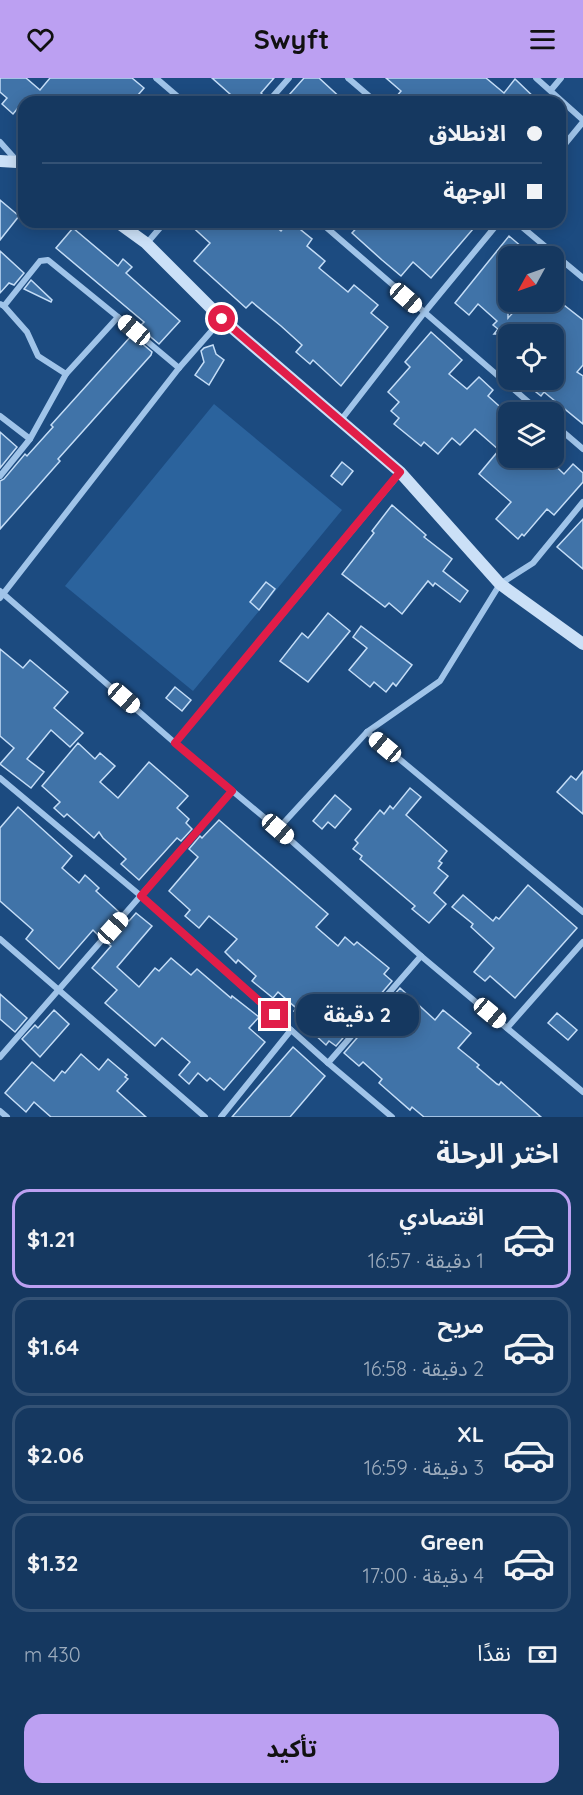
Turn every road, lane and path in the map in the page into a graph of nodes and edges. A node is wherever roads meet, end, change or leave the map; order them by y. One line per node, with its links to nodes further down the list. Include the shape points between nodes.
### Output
1 (156, 78): 7 (street)
2 (289, 78): 8 (street)
3 (348, 78): 9 (street)
4 (536, 78): 6 (street)
5 (561, 78): 6 (street)
6 (551, 90): 10 (street)
7 (177, 96)
8 (273, 96)
9 (369, 96)
10 (557, 96)
11 (566, 105): 12 (street)
12 (583, 121): 14 (street)
13 (0, 142): 16 (street)
14 (566, 142)
15 (0, 161): 17 (street)
16 (18, 161)
17 (18, 163)
18 (125, 228): 23 (street)
19 (160, 228): 23 (street)
20 (327, 228): 26 (street)
21 (494, 228): 26 (street)
22 (523, 228): 24 (street)
23 (146, 243): 28 (street)
24 (583, 278)
25 (2, 305): 27 (street, via 40,261 48,260); 30 (street, via 27,332 38,356)
26 (424, 313): 31 (street); 33 (street)
27 (118, 317): 29 (street); 30 (street)
28 (222, 319): 29 (street); 33 (street)
29 (179, 368): 41 (street)
30 (66, 374): 35 (street)
31 (528, 402)
32 (0, 416): 35 (street)
33 (341, 420): 37 (street)
34 (564, 433): 36 (street)
35 (30, 439): 38 (street)
36 (583, 449)
37 (400, 472): 40 (street); 44 (street)
38 (0, 476)
39 (583, 502): 40 (street, via 533,563)
40 (500, 584): 42 (street); 43 (street, via 440,681)
41 (1, 594): 44 (street)
42 (583, 644)
43 (367, 732): 48 (street); 50 (street)
44 (175, 743): 47 (street)
45 (3, 780): 46 (street); 49 (street)
46 (0, 789)
47 (232, 791): 48 (street); 49 (street)
48 (278, 829): 53 (street)
49 (141, 896): 54 (street); 56 (street)
50 (583, 912)
51 (0, 939): 54 (street)
52 (583, 942): 55 (street)
53 (421, 956): 55 (street); 58 (street)
54 (57, 991): 57 (street); 62 (street)
55 (507, 1028): 59 (street)
56 (291, 1030): 58 (street); 63 (street)
57 (0, 1057)
58 (328, 1063): 64 (street)
59 (583, 1092)
60 (0, 1111): 61 (street)
61 (7, 1117)
62 (205, 1117)
63 (221, 1117)
64 (392, 1117)

